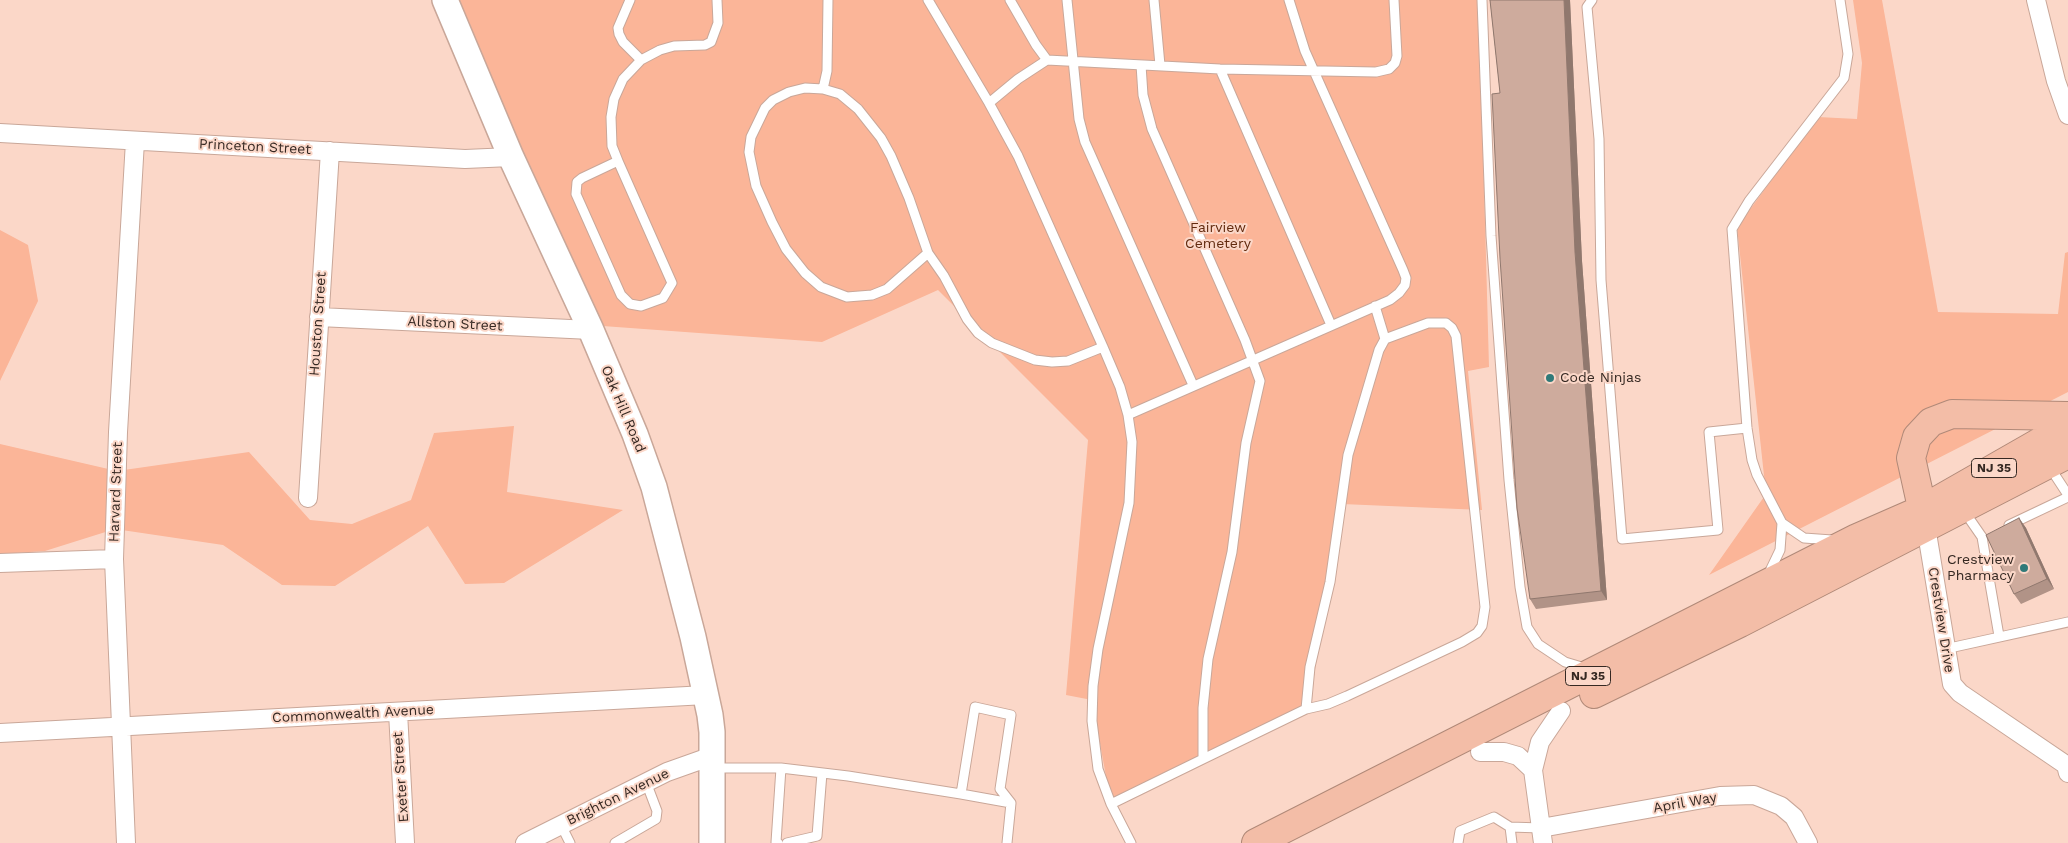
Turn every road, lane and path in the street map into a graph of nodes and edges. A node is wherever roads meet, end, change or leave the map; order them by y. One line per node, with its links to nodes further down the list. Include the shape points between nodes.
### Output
1 (445, 0): 28 (street, Oak Hill Road)
2 (630, 0): 15 (lane, via 618,28 619,34)
3 (717, 0): 15 (lane, via 718,23 711,42 674,46)
4 (828, 0): 22 (lane, via 827,70)
5 (928, 0): 23 (lane)
6 (1010, 0): 16 (lane)
7 (1067, 0): 17 (lane)
8 (1154, 0): 18 (lane)
9 (1289, 0): 21 (lane)
10 (1394, 0): 21 (lane, via 1395,63 1376,72)
11 (1482, 0): 57 (lane, via 1491,236 1520,587 1527,627 1538,644 1565,662)
12 (1592, 0): 42 (lane, via 1587,7 1598,139 1600,280 1622,539 1718,530 1709,432)
13 (1840, 0): 42 (lane, via 1848,54 1844,78 1732,228)
14 (2036, 0): 24 (street)
15 (641, 60): 29 (lane, via 623,79 614,99 612,146)
16 (1047, 60): 17 (lane); 23 (lane)
17 (1073, 62): 19 (lane); 38 (lane, via 1079,119 1085,142)
18 (1160, 64): 19 (lane); 20 (lane)
19 (1142, 65): 37 (lane, via 1143,95 1152,129)
20 (1220, 69): 21 (lane); 33 (lane)
21 (1314, 71): 31 (lane, via 1406,278 1399,293)
22 (823, 89): 30 (lane, via 840,94 881,138 901,176); 30 (lane, via 805,88 773,100 755,124 751,136 750,152 756,186 783,243 821,287 847,297 872,295 888,289)
23 (989, 103): 36 (lane, via 1018,156)
24 (2068, 115)
25 (0, 134): 26 (street, Princeton Street)
26 (135, 141): 27 (street, Princeton Street); 51 (street, Harvard Street)
27 (330, 151): 28 (street, Princeton Street, via 465,159); 32 (street, Houston Street)
28 (511, 157): 34 (street, Oak Hill Road)
29 (618, 160): 29 (lane, via 577,182 576,194 621,295 630,304 641,306 663,298 672,283)
30 (928, 253): 36 (lane, via 967,318 978,333 992,343 1035,360 1052,362 1068,361)
31 (1375, 306): 33 (lane); 35 (lane)
32 (318, 317): 34 (street, Allston Street); 45 (street, Houston Street)
33 (1331, 325): 37 (lane)
34 (591, 330): 58 (street, Oak Hill Road, via 654,487)
35 (1385, 339): 59 (lane, via 1378,350 1348,455 1330,582 1310,667); 59 (lane, via 1436,321 1446,323 1456,336 1485,616 1477,633 1462,642 1347,696)
36 (1103, 347): 39 (lane)
37 (1251, 360): 38 (lane); 65 (lane, via 1260,388 1246,443 1232,552 1208,660)
38 (1193, 385): 39 (lane)
39 (1128, 415): 74 (lane, via 1132,442 1129,503 1093,686 1098,769)
40 (2068, 416): 47 (highway, via 1952,414 1931,422 1917,437 1911,458)
41 (2068, 426): 47 (highway, NJ 35)
42 (1747, 428): 48 (lane, via 1757,475)
43 (2058, 460): 44 (lane); 46 (highway, NJ 35)
44 (2068, 496): 49 (lane)
45 (308, 498)
46 (1963, 508): 47 (highway, NJ 35); 55 (lane, via 1985,536)
47 (1923, 518): 50 (highway, NJ 35); 56 (street, Crestview Drive); 60 (highway, NJ 35, via 1740,623)
48 (1782, 523): 50 (lane, via 1804,538 1817,541); 53 (lane, via 1780,550)
49 (2002, 528)
50 (1857, 538): 53 (highway, NJ 35)
51 (114, 559): 52 (street); 62 (street, Harvard Street)
52 (0, 563)
53 (1759, 588): 57 (highway, NJ 35)
54 (2068, 622): 55 (lane)
55 (1999, 636): 56 (lane)
56 (1945, 649): 68 (street, Crestview Drive, via 1952,684 1960,693)
57 (1598, 671): 88 (highway, NJ 35)
58 (706, 695): 61 (street, Commonwealth Avenue); 66 (street, Oak Hill Road, via 712,732)
59 (1306, 709): 65 (lane)
60 (1561, 711): 64 (highway, NJ 35); 69 (street, via 1540,742)
61 (398, 712): 62 (street, Commonwealth Avenue); 79 (street, Exeter Street)
62 (119, 726): 63 (street, Commonwealth Avenue); 78 (street, Harvard Street)
63 (0, 733)
64 (1480, 752): 69 (street, via 1504,752 1518,756); 89 (highway, NJ 35)
65 (1203, 759): 74 (lane)
66 (712, 762): 67 (lane); 71 (street, Brighton Avenue, via 674,769); 83 (street, Oak Hill Road)
67 (781, 768): 70 (lane); 84 (lane)
68 (2067, 768)
69 (1533, 770): 77 (street)
70 (822, 773): 72 (lane); 85 (lane, via 817,836)
71 (646, 782): 75 (street, Brighton Avenue); 82 (lane, via 657,811 656,819)
72 (961, 794): 73 (lane); 73 (lane, via 974,707 1011,715 1000,789)
73 (1011, 803): 86 (lane)
74 (1111, 804): 87 (lane)
75 (561, 825): 80 (street, Brighton Avenue); 81 (lane)
76 (1510, 827): 77 (lane); 90 (lane, via 1494,817 1460,831); 91 (lane)
77 (1542, 836): 92 (street, April Way, via 1720,796 1754,795 1780,806 1794,817)
78 (126, 843)
79 (405, 843)
80 (525, 843)
81 (570, 843)
82 (614, 843)
83 (712, 843)
84 (778, 843)
85 (787, 843)
86 (1007, 843)
87 (1131, 843)
88 (1256, 843)
89 (1299, 843)
90 (1458, 843)
91 (1512, 843)
92 (1808, 843)

